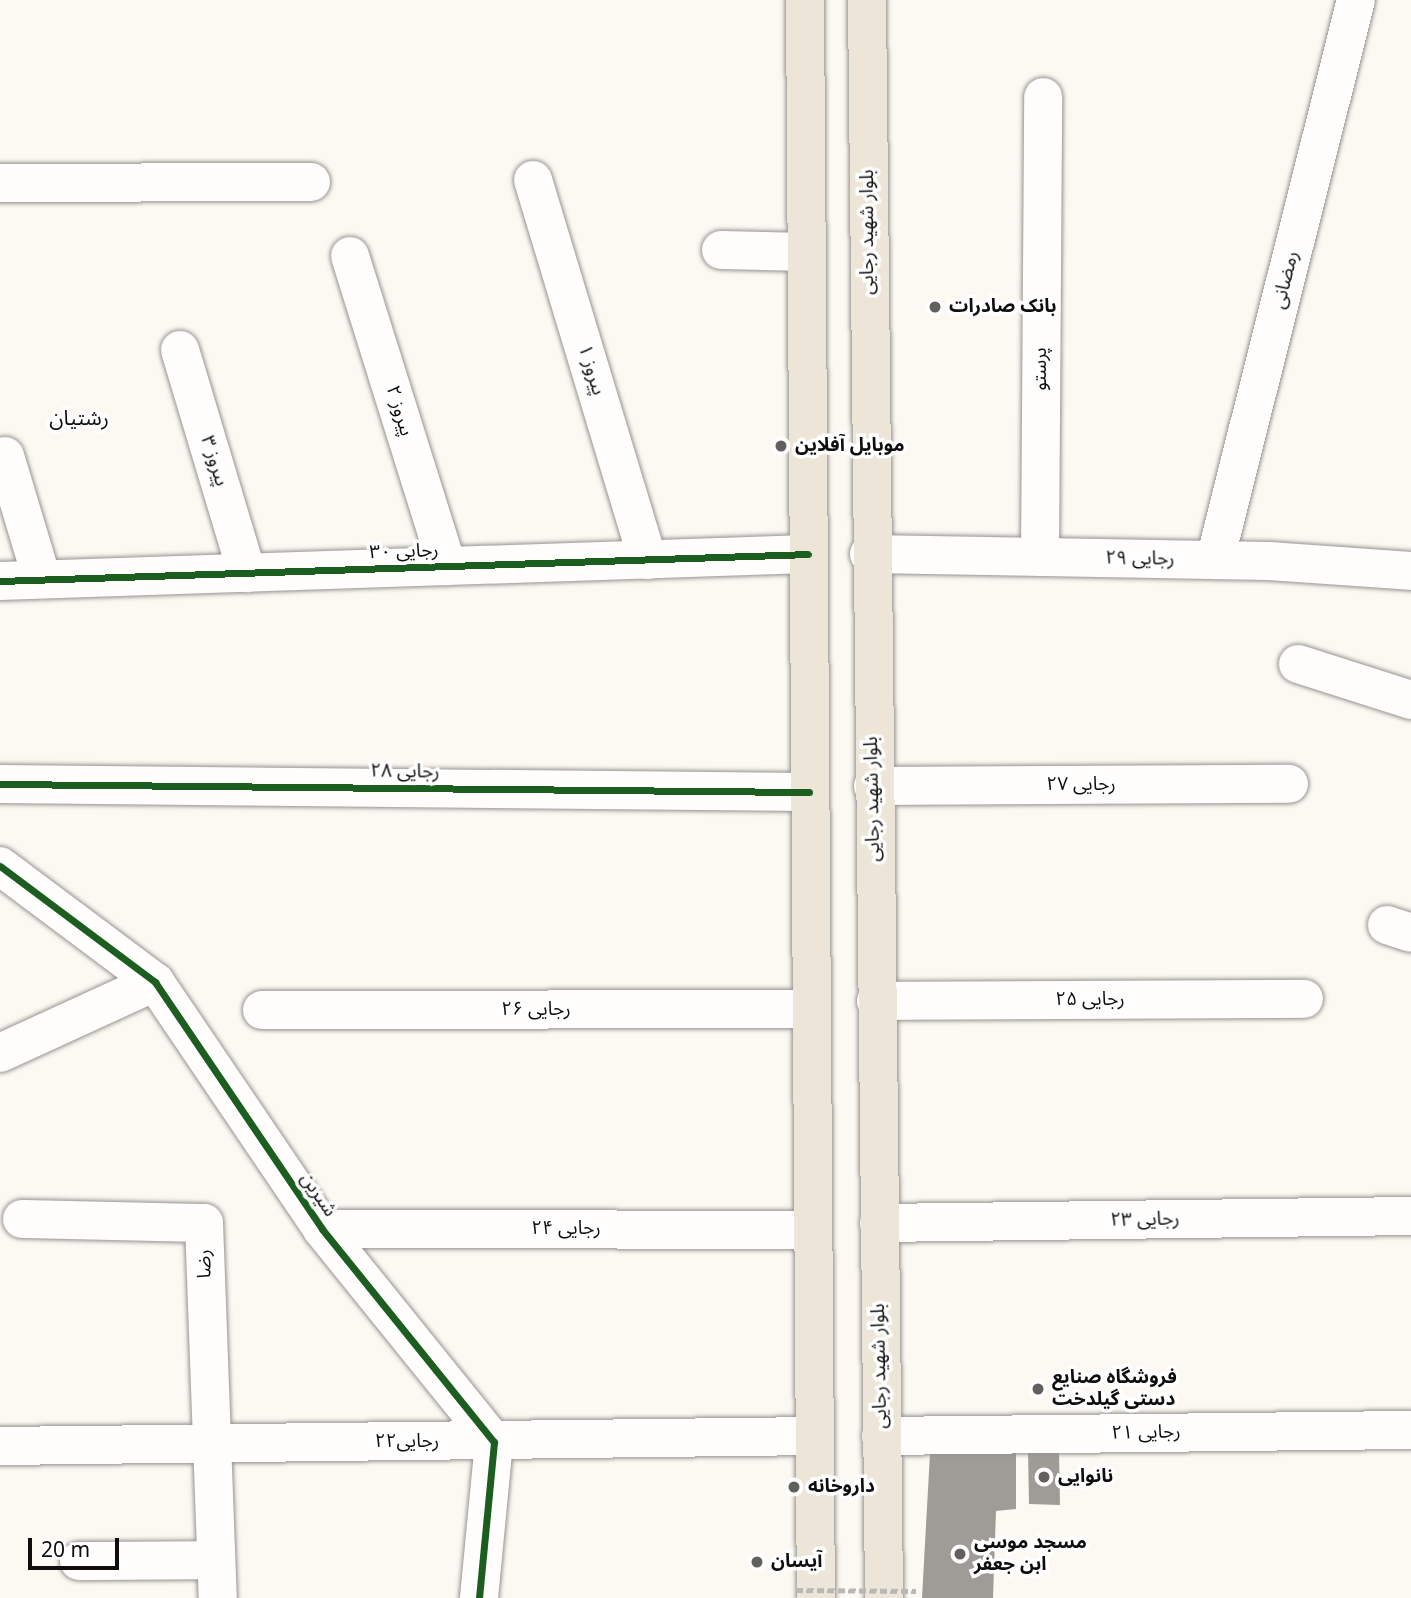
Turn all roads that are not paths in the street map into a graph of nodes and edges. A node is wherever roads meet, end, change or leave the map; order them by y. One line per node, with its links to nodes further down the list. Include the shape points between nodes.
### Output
1 (805, 0): 9 (main road)
2 (867, 0): 14 (main road, بلوار شهید رجایی)
3 (1356, 0): 17 (street, رمضانی)
4 (1043, 97): 15 (street, پرستو)
5 (533, 180): 16 (street, پیروز ۱)
6 (311, 182): 7 (street)
7 (0, 183)
8 (721, 250): 9 (street)
9 (807, 252): 13 (main road)
10 (351, 256): 18 (street, پیروز ۲)
11 (180, 350): 20 (street, پیروز ۳)
12 (5, 456): 21 (street)
13 (808, 554): 16 (street, رجایی ۳۰); 28 (main road)
14 (869, 554): 15 (street, رجایی ۲۹); 27 (main road, بلوار شهید رجایی)
15 (1040, 557): 17 (street, رجایی ۲۹)
16 (648, 560): 18 (street, رجایی ۳۰)
17 (1215, 560): 19 (street, رجایی ۲۹)
18 (447, 566): 20 (street, رجایی ۳۰)
19 (1411, 571)
20 (247, 573): 21 (street, رجایی ۳۰)
21 (42, 579): 22 (street, رجایی ۳۰)
22 (0, 580)
23 (1298, 664): 24 (street)
24 (1411, 700)
25 (0, 784): 28 (street, رجایی ۲۸)
26 (1289, 784): 27 (street, رجایی ۲۷)
27 (873, 786): 32 (main road, بلوار شهید رجایی)
28 (809, 792): 33 (main road)
29 (0, 866): 30 (street, شیرین)
30 (155, 982): 35 (street); 39 (street, شیرین)
31 (1304, 999): 32 (street, رجایی ۲۵)
32 (876, 1002): 38 (main road, بلوار شهید رجایی)
33 (810, 1009): 34 (street, رجایی ۲۶); 40 (main road)
34 (262, 1010)
35 (0, 1054)
36 (1411, 1216): 38 (street, رجایی ۲۳)
37 (22, 1219): 45 (street, رضا, via 204,1223)
38 (878, 1223): 43 (main road, بلوار شهید رجایی)
39 (322, 1229): 40 (street, رجایی ۲۴); 44 (street, شیرین)
40 (810, 1230): 42 (main road)
41 (1411, 1430): 43 (street, رجایی ۲۱)
42 (815, 1436): 44 (street, ۲۲رجایی); 49 (main road)
43 (881, 1436): 50 (main road, بلوار شهید رجایی)
44 (494, 1442): 45 (street, ۲۲رجایی); 52 (street)
45 (212, 1444): 46 (street, ۲۲رجایی); 47 (street)
46 (0, 1446)
47 (216, 1560): 48 (street); 51 (street)
48 (79, 1561)
49 (806, 1594)
50 (900, 1595)
51 (218, 1598)
52 (479, 1598)

